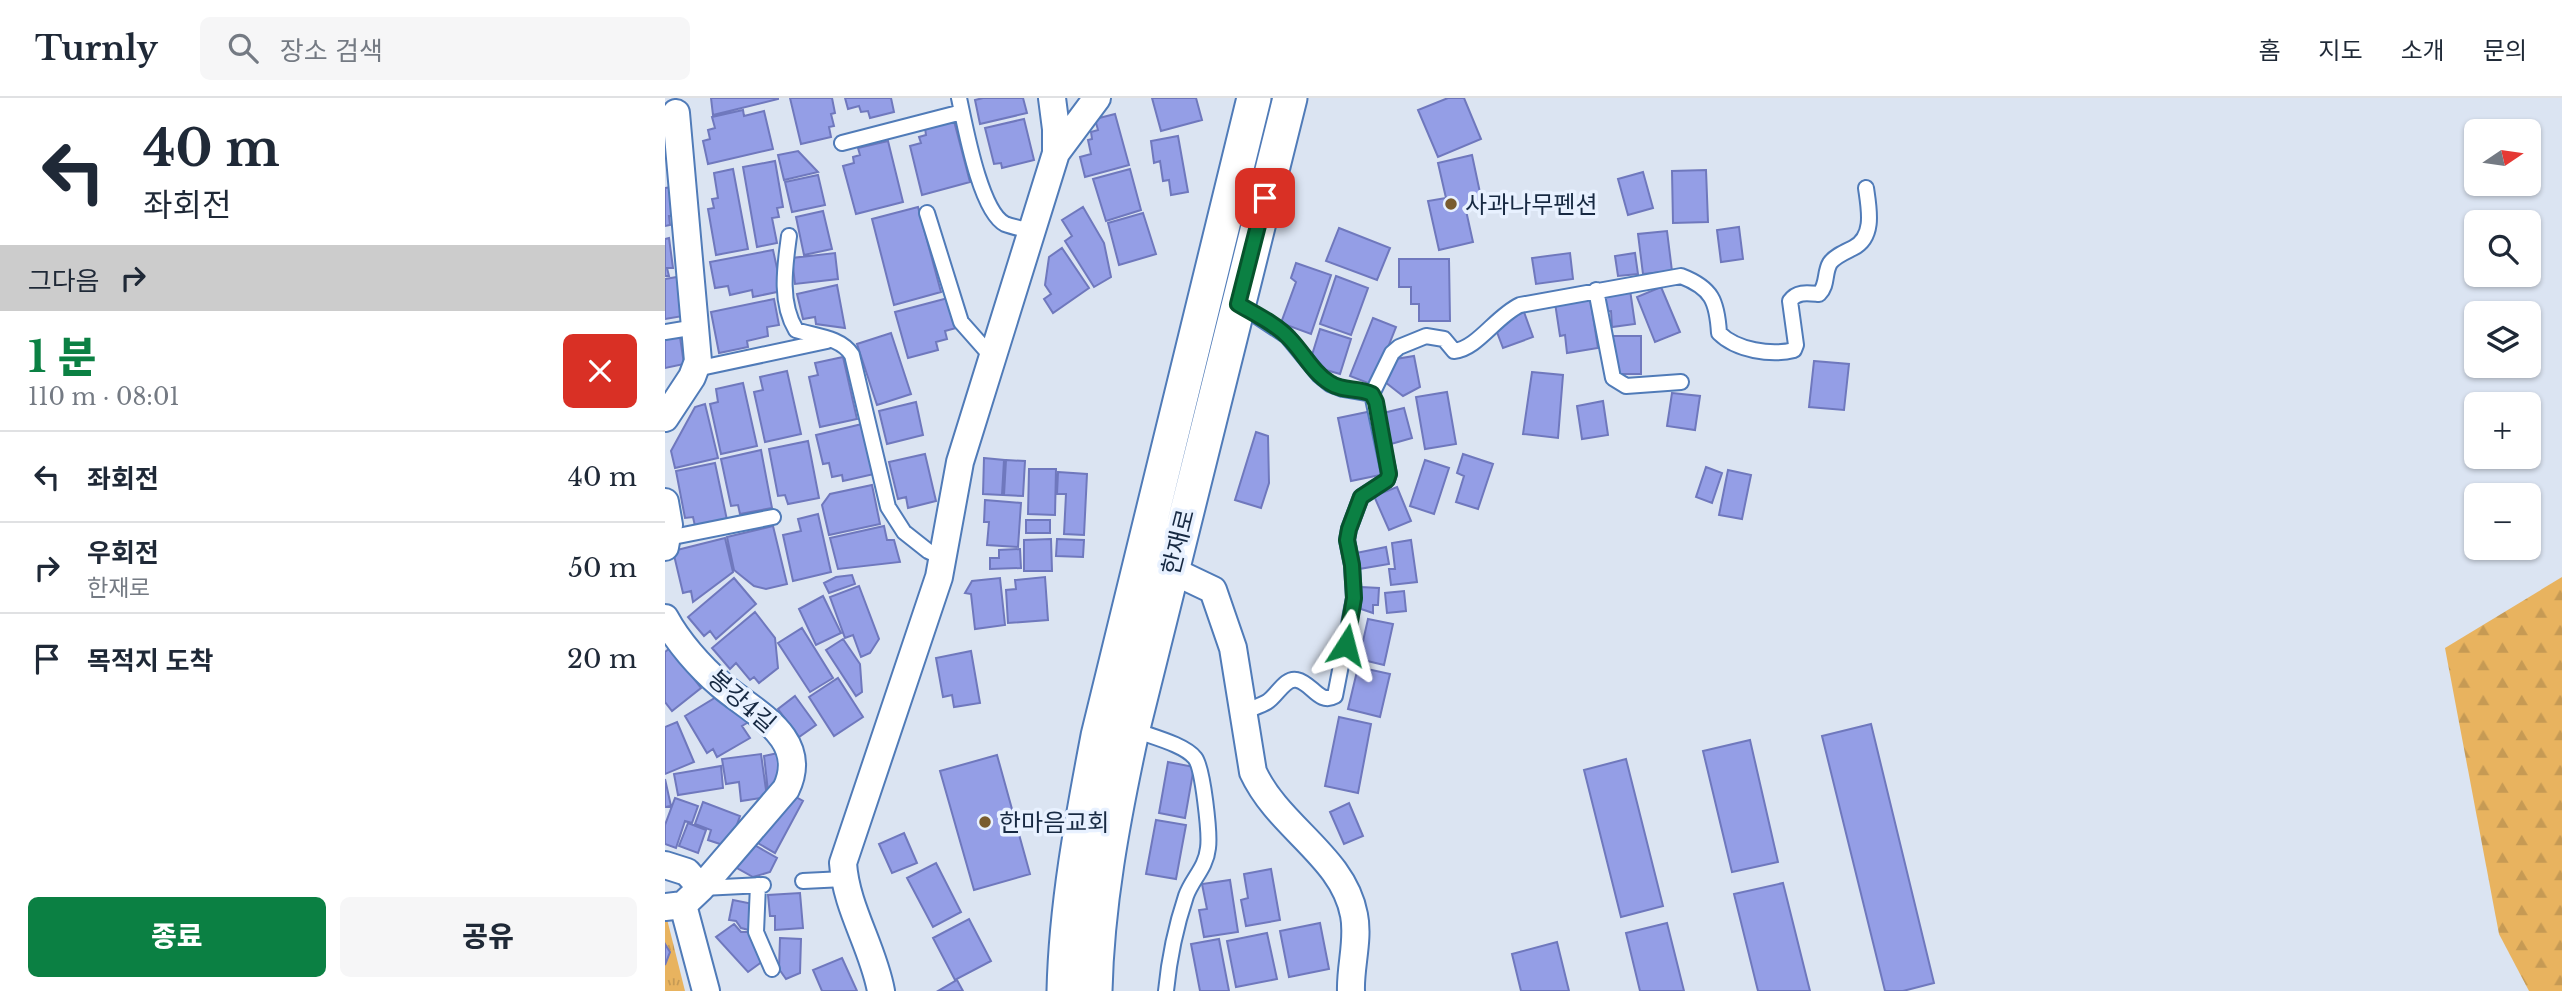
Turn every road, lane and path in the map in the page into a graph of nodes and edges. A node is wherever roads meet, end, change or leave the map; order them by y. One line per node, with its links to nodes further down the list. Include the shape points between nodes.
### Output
1 (1052, 98): 8 (street)
2 (1097, 98): 8 (street)
3 (1254, 98): 37 (street, 한재로, via 1098,736 1079,838)
4 (1290, 98): 14 (street, 한재로)
5 (961, 105): 7 (lane); 11 (lane, via 978,176 990,204 1005,224)
6 (670, 117): 15 (street)
7 (842, 142)
8 (1056, 153): 11 (street)
9 (1866, 188): 13 (lane, via 1870,218 1861,245 1829,265 1825,288 1819,294 1804,292 1790,301 1794,350 1751,350 1725,340 1719,333 1710,293 1681,276)
10 (927, 213): 18 (lane, via 961,321)
11 (1031, 231): 18 (street)
12 (789, 236): 17 (lane, via 785,295 791,321 796,330)
13 (1596, 290): 20 (lane, via 1613,379 1626,386); 21 (lane, via 1520,305 1461,351 1454,351 1436,336 1415,340 1392,353)
14 (1238, 304): 21 (lane, via 1287,336 1330,384); 26 (street, 한재로)
15 (696, 327): 16 (lane); 19 (street)
16 (665, 332)
17 (832, 340): 19 (lane); 25 (lane, via 852,355 888,507 904,532)
18 (992, 356): 25 (street, via 960,462)
19 (696, 369): 22 (street)
20 (1681, 382)
21 (1372, 394): 28 (lane, via 1389,474 1361,497 1349,529 1354,598 1335,696 1323,698 1294,679 1268,702)
22 (665, 418)
23 (773, 517): 24 (lane)
24 (666, 528)
25 (943, 558): 31 (street, via 846,850)
26 (1171, 570): 28 (street, via 1213,590 1233,648); 29 (street, 한재로)
27 (665, 618): 33 (street, 봉강4길, via 713,677 773,725 792,763 786,789)
28 (1242, 713): 40 (street, via 1261,790 1347,890 1355,918)
29 (1132, 729): 38 (street, 한재로, via 1111,832 1095,956); 39 (lane, via 1182,748 1196,759 1201,774 1208,848 1179,918)
30 (665, 865): 33 (street, via 687,872)
31 (844, 879): 32 (lane); 36 (street)
32 (803, 881)
33 (683, 900): 34 (lane, via 761,885 756,932); 35 (street)
34 (772, 969)
35 (706, 991)
36 (881, 991)
37 (1064, 991)
38 (1095, 991)
39 (1166, 991)
40 (1351, 991)

